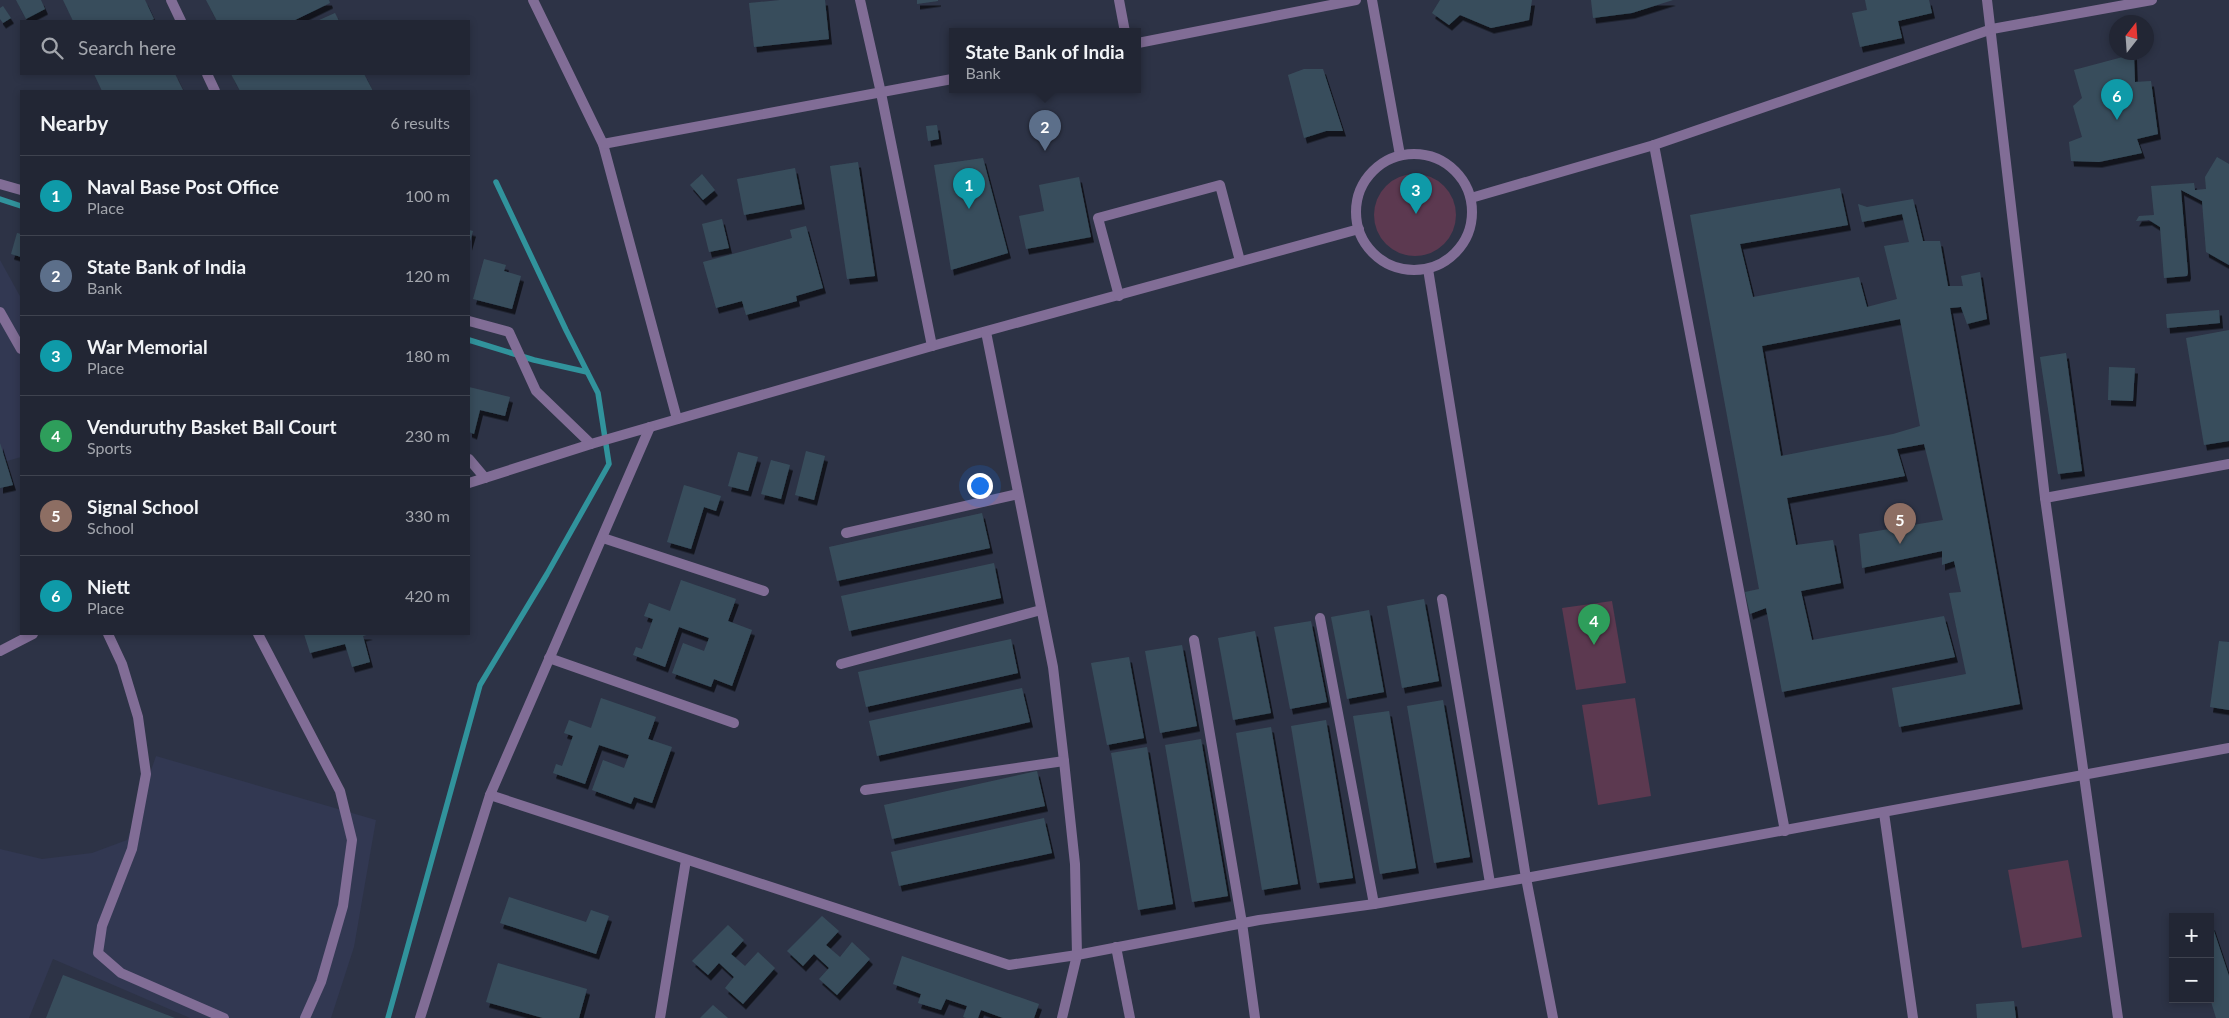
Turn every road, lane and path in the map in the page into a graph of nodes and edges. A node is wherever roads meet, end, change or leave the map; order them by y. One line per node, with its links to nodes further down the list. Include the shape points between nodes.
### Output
1 (171, 0): 9 (street)
2 (533, 0): 17 (street)
3 (860, 0): 16 (street)
4 (1119, 0): 10 (street)
5 (1356, 0): 12 (street)
6 (1372, 0): 19 (street)
7 (1987, 0): 11 (street)
8 (2152, 0): 11 (street)
9 (181, 20)
10 (1124, 28)
11 (1992, 29): 18 (street); 40 (street)
12 (1141, 43)
13 (207, 75): 15 (street)
14 (949, 80): 16 (street)
15 (215, 90)
16 (881, 93): 17 (street); 30 (street)
17 (603, 144): 32 (street)
18 (1654, 145): 22 (street); 61 (street)
19 (1400, 155): 22 (street, via 1436,158 1452,167 1464,181); 23 (street, via 1368,175 1359,192 1356,210)
20 (0, 184): 21 (street)
21 (20, 190)
22 (1471, 198): 25 (street, via 1473,217 1459,250 1444,262)
23 (1359, 229): 24 (street); 25 (street, via 1366,245 1393,266 1410,270)
24 (1240, 261): 26 (street); 26 (street, via 1220,185 1098,218)
25 (1428, 268): 63 (street)
26 (1118, 296): 29 (street)
27 (0, 312): 31 (street)
28 (470, 321): 34 (street, via 510,332 536,392)
29 (986, 332): 30 (street); 39 (street)
30 (932, 346): 32 (street)
31 (20, 347)
32 (677, 419): 33 (street)
33 (650, 427): 34 (street); 42 (street)
34 (596, 443): 37 (street)
35 (470, 461): 37 (street)
36 (2229, 464): 40 (street)
37 (485, 478): 38 (street)
38 (470, 483)
39 (1018, 494): 41 (street); 45 (street)
40 (2045, 498): 57 (street)
41 (846, 533)
42 (603, 538): 43 (street); 52 (street)
43 (764, 591)
44 (1442, 598): 64 (street)
45 (1042, 610): 53 (street); 56 (street, via 1053,668)
46 (1320, 618): 65 (street)
47 (31, 635): 51 (street)
48 (108, 635): 69 (street, via 122,664 138,717 146,774 132,849 102,926 98,953 121,972)
49 (259, 635): 70 (street, via 340,791 352,840 343,906 321,982)
50 (1194, 640): 66 (street)
51 (0, 651)
52 (549, 658): 54 (street); 59 (street)
53 (841, 664)
54 (734, 723)
55 (2229, 748): 57 (street)
56 (1064, 761): 58 (street); 68 (street, via 1075,864)
57 (2084, 776): 60 (street); 78 (street)
58 (865, 790)
59 (490, 795): 62 (street); 71 (street)
60 (1884, 813): 61 (street); 77 (street)
61 (1784, 831): 63 (street)
62 (686, 860): 68 (street, via 1009,965); 72 (street)
63 (1526, 878): 64 (street); 76 (street)
64 (1490, 883): 65 (street)
65 (1374, 904): 66 (street)
66 (1242, 923): 67 (street); 75 (street)
67 (1116, 947): 68 (street); 74 (street)
68 (1077, 955): 73 (street)
69 (224, 1018)
70 (305, 1018)
71 (420, 1018)
72 (660, 1018)
73 (1062, 1018)
74 (1130, 1018)
75 (1255, 1018)
76 (1553, 1018)
77 (1913, 1018)
78 (2118, 1018)

